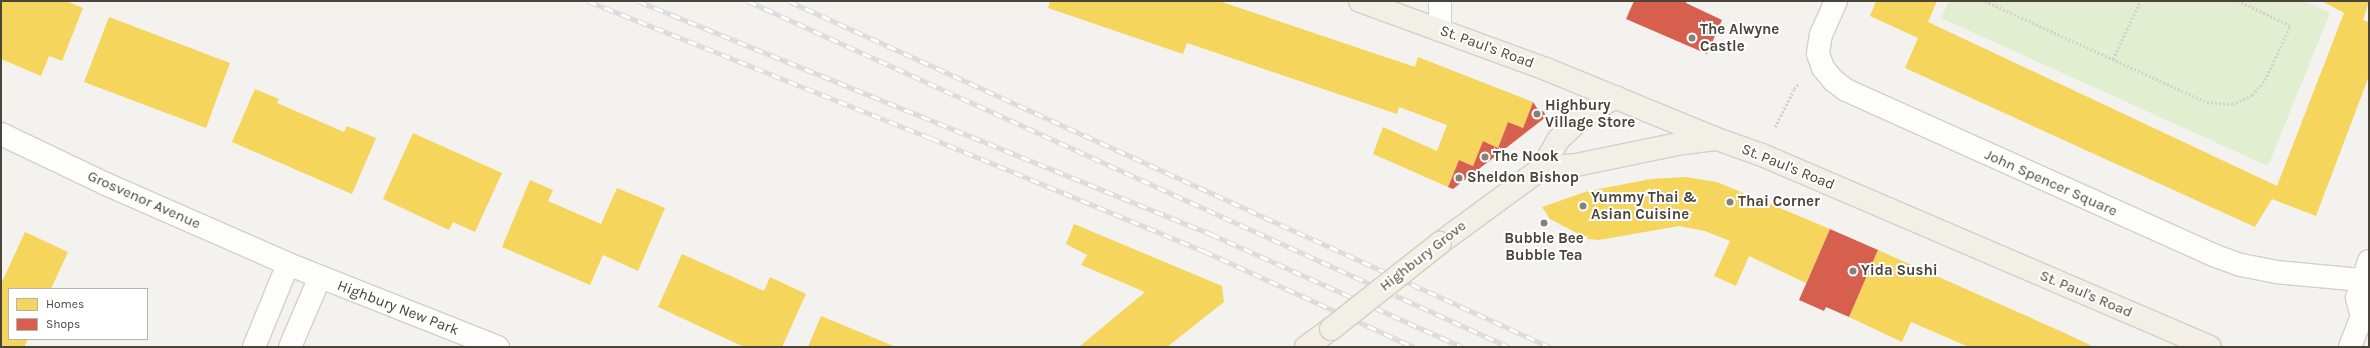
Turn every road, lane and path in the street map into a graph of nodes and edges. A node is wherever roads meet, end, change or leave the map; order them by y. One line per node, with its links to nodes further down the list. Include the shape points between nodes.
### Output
1 (1360, 1): 7 (main road, St. Paul's Road)
2 (1440, 1): 7 (street)
3 (1836, 1): 9 (street, via 1821,34 1818,54)
4 (1985, 1): 8 (path)
5 (2140, 1): 8 (path)
6 (2238, 1): 8 (path, via 2290,26 2265,80 2252,95 2232,104 2207,102)
7 (1440, 30): 10 (main road, St. Paul's Road)
8 (2113, 59)
9 (1823, 68): 13 (path, via 1806,76 1794,89); 17 (street, John Spencer Square, via 1846,90 2213,255 2241,265 2276,272)
10 (1616, 97): 12 (main road, St. Paul's Road); 14 (main road, Highbury Grove, via 1584,116 1558,140)
11 (1, 134): 15 (street, Grosvenor Avenue, via 106,184)
12 (1717, 138): 13 (main road, St. Paul's Road); 14 (main road, via 1576,165)
13 (1762, 154): 22 (main road, St. Paul's Road)
14 (1542, 168): 21 (main road, Highbury Grove, bridge)
15 (288, 264): 16 (street, Highbury New Park); 18 (street)
16 (320, 277): 19 (street, Highbury New Park); 20 (street, Highbury New Park)
17 (2363, 280): 23 (street, via 2362,316)
18 (254, 347)
19 (290, 347)
20 (498, 347)
21 (1306, 347)
22 (2210, 347)
23 (2350, 347)

